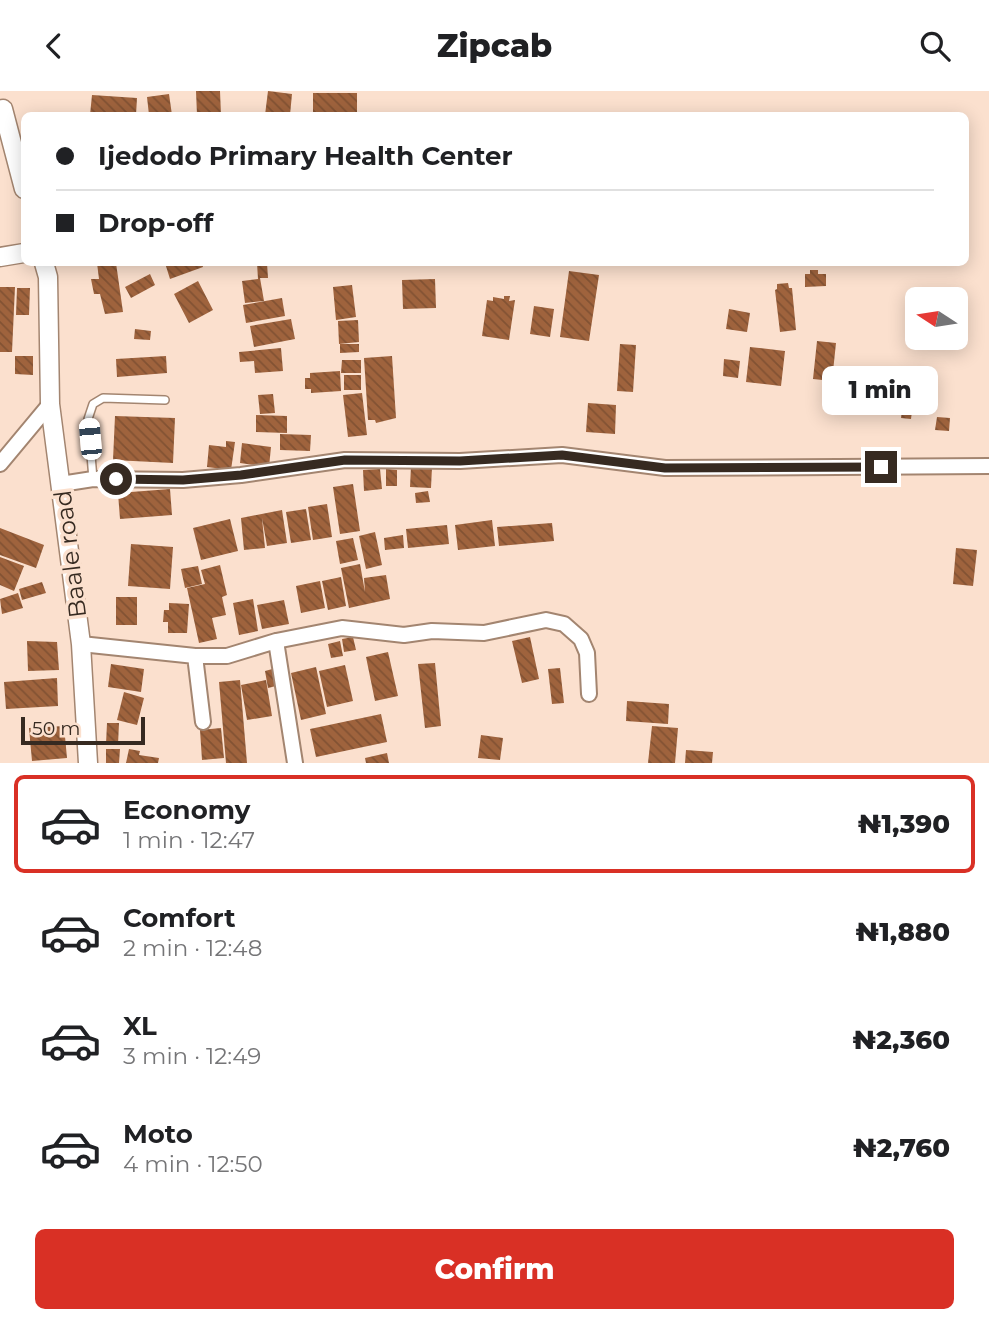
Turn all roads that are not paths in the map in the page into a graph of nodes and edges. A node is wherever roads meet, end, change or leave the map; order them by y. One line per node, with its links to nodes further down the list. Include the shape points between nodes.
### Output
1 (1, 91): 2 (street)
2 (2, 116): 3 (street)
3 (21, 179)
4 (21, 254): 5 (street)
5 (0, 257)
6 (45, 266): 8 (street, Baale road)
7 (165, 400): 11 (lane, via 103,398 93,404 88,419)
8 (50, 404): 9 (street); 12 (street, Baale road)
9 (0, 464)
10 (989, 466): 11 (street, via 665,468 562,455 460,461 345,460 183,480)
11 (93, 479): 12 (street)
12 (61, 484): 14 (street, Baale road)
13 (276, 641): 15 (street, via 227,656); 16 (street, via 342,628 404,635 484,633 546,619 564,624 581,639 587,653); 19 (street)
14 (81, 644): 15 (street); 18 (street, Baale road)
15 (195, 656): 17 (street)
16 (589, 694)
17 (203, 722)
18 (88, 763)
19 (295, 763)

